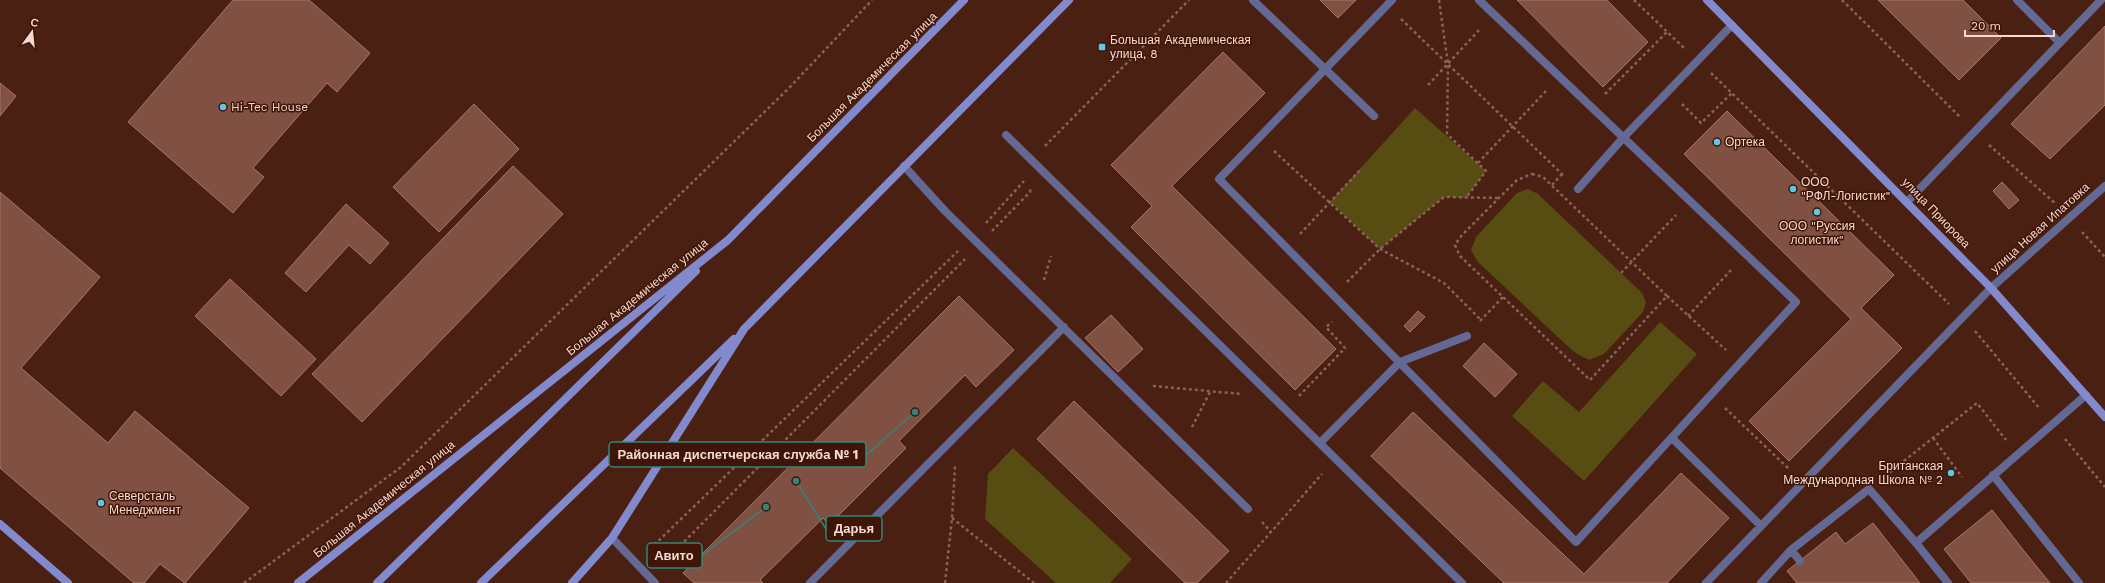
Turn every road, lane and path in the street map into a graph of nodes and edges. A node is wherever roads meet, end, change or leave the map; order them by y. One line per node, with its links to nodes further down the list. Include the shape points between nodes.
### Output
1 (872, 0): 101 (path, via 791,86 401,467)
2 (964, 0): 48 (main road, Большая Академическая улица)
3 (1069, 0): 34 (main road)
4 (1189, 0): 32 (path, via 1045,146)
5 (1253, 0): 20 (street)
6 (1439, 0): 19 (path)
7 (1479, 0): 14 (street)
8 (1634, 0): 16 (path)
9 (1707, 0): 15 (main road, улица Приорова)
10 (1842, 0): 28 (path)
11 (2016, 0): 17 (street)
12 (2102, 0): 17 (street)
13 (1389, 3): 19 (path); 20 (street)
14 (1494, 14): 19 (path); 21 (street)
15 (1732, 26): 18 (street); 43 (main road, улица Приорова)
16 (1667, 32): 18 (path); 25 (path)
17 (2060, 43): 28 (street)
18 (1698, 61): 23 (street); 24 (path)
19 (1448, 64): 22 (path); 27 (path); 33 (path, via 1447,134)
20 (1324, 70): 26 (street); 30 (street)
21 (1560, 76): 27 (path); 31 (street)
22 (1428, 85)
23 (1668, 92): 24 (path, via 1701,124); 31 (street)
24 (1732, 93): 60 (path)
25 (1603, 95)
26 (1374, 116)
27 (1513, 126): 33 (path); 36 (path)
28 (1974, 132): 43 (street); 45 (path)
29 (1006, 135): 32 (street)
30 (1259, 137): 44 (path); 50 (street, via 1219,179)
31 (1623, 138): 39 (street); 42 (street)
32 (1035, 163): 47 (path, via 1023,184); 49 (path, via 1030,192); 74 (street)
33 (1478, 163): 40 (path, via 1486,170)
34 (904, 166): 47 (street); 66 (main road)
35 (1362, 168): 44 (path)
36 (1562, 174): 37 (path); 39 (path)
37 (1552, 185): 41 (path, via 1543,177 1532,174 1517,180); 54 (path)
38 (2105, 186): 56 (street, улица Новая Ипатовка)
39 (1578, 189)
40 (1466, 198): 41 (path); 51 (path, via 1444,197)
41 (1500, 198): 58 (path, via 1455,245 1460,256)
42 (1690, 201): 52 (street); 54 (path)
43 (1908, 201): 56 (main road, улица Приорова)
44 (1330, 202): 50 (path); 51 (path)
45 (2059, 207)
46 (2082, 232): 53 (path)
47 (972, 237): 49 (street); 98 (path)
48 (728, 240): 102 (main road, Большая Академическая улица); 103 (main road)
49 (979, 244): 64 (street); 99 (path)
50 (1287, 248): 57 (street)
51 (1380, 249): 57 (path); 63 (path, via 1444,283)
52 (1745, 254): 61 (path); 69 (street, via 1796,302)
53 (2105, 257)
54 (1632, 261): 55 (path); 59 (path)
55 (1621, 272)
56 (1992, 288): 62 (street, улица Новая Ипатовка); 73 (main road, улица Приорова)
57 (1333, 295): 68 (street)
58 (1503, 296): 59 (path, via 1590,380); 63 (path)
59 (1667, 296): 61 (path)
60 (1953, 308)
61 (1688, 316): 69 (path)
62 (1962, 318): 77 (path); 93 (street, улица Новая Ипатовка)
63 (1481, 320): 67 (path)
64 (1064, 327): 70 (street); 78 (street)
65 (1326, 327): 75 (path, via 1345,348)
66 (744, 329): 94 (main road); 104 (main road)
67 (1467, 336): 68 (street)
68 (1400, 362): 79 (street, via 1576,542); 81 (street)
69 (1741, 363): 72 (street)
70 (1120, 383): 71 (path); 82 (street)
71 (1210, 392): 74 (path); 82 (path)
72 (1711, 395): 79 (street); 85 (path)
73 (2086, 395): 76 (main road, улица Приорова); 77 (street)
74 (1272, 396): 75 (street)
75 (1286, 410): 81 (street)
76 (2105, 417)
77 (2052, 424): 83 (street); 87 (path)
78 (956, 435): 91 (path); 107 (street)
79 (1672, 438): 93 (street)
80 (1933, 438): 83 (path, via 1977,403); 88 (path); 89 (path)
81 (1320, 443): 84 (street)
82 (1184, 445): 90 (street)
83 (2018, 454): 86 (street)
84 (1336, 459): 110 (path); 111 (street)
85 (1792, 472)
86 (1993, 475): 89 (street); 115 (street)
87 (2105, 487)
88 (1869, 489): 95 (street); 96 (street)
89 (1973, 492): 95 (street)
90 (1248, 509)
91 (952, 518): 108 (path); 109 (path)
92 (0, 524): 100 (main road)
93 (1761, 526): 112 (street, улица Новая Ипатовка)
94 (612, 538): 98 (street); 105 (main road)
95 (1916, 543): 114 (street)
96 (1791, 550): 97 (street); 113 (street)
97 (1800, 560)
98 (636, 564): 99 (street)
99 (649, 577): 106 (street)
100 (68, 583)
101 (244, 583)
102 (298, 583)
103 (377, 583)
104 (481, 583)
105 (572, 583)
106 (655, 583)
107 (810, 583)
108 (945, 583)
109 (1034, 583)
110 (1226, 583)
111 (1462, 583)
112 (1706, 583)
113 (1761, 583)
114 (1948, 583)
115 (2079, 583)

